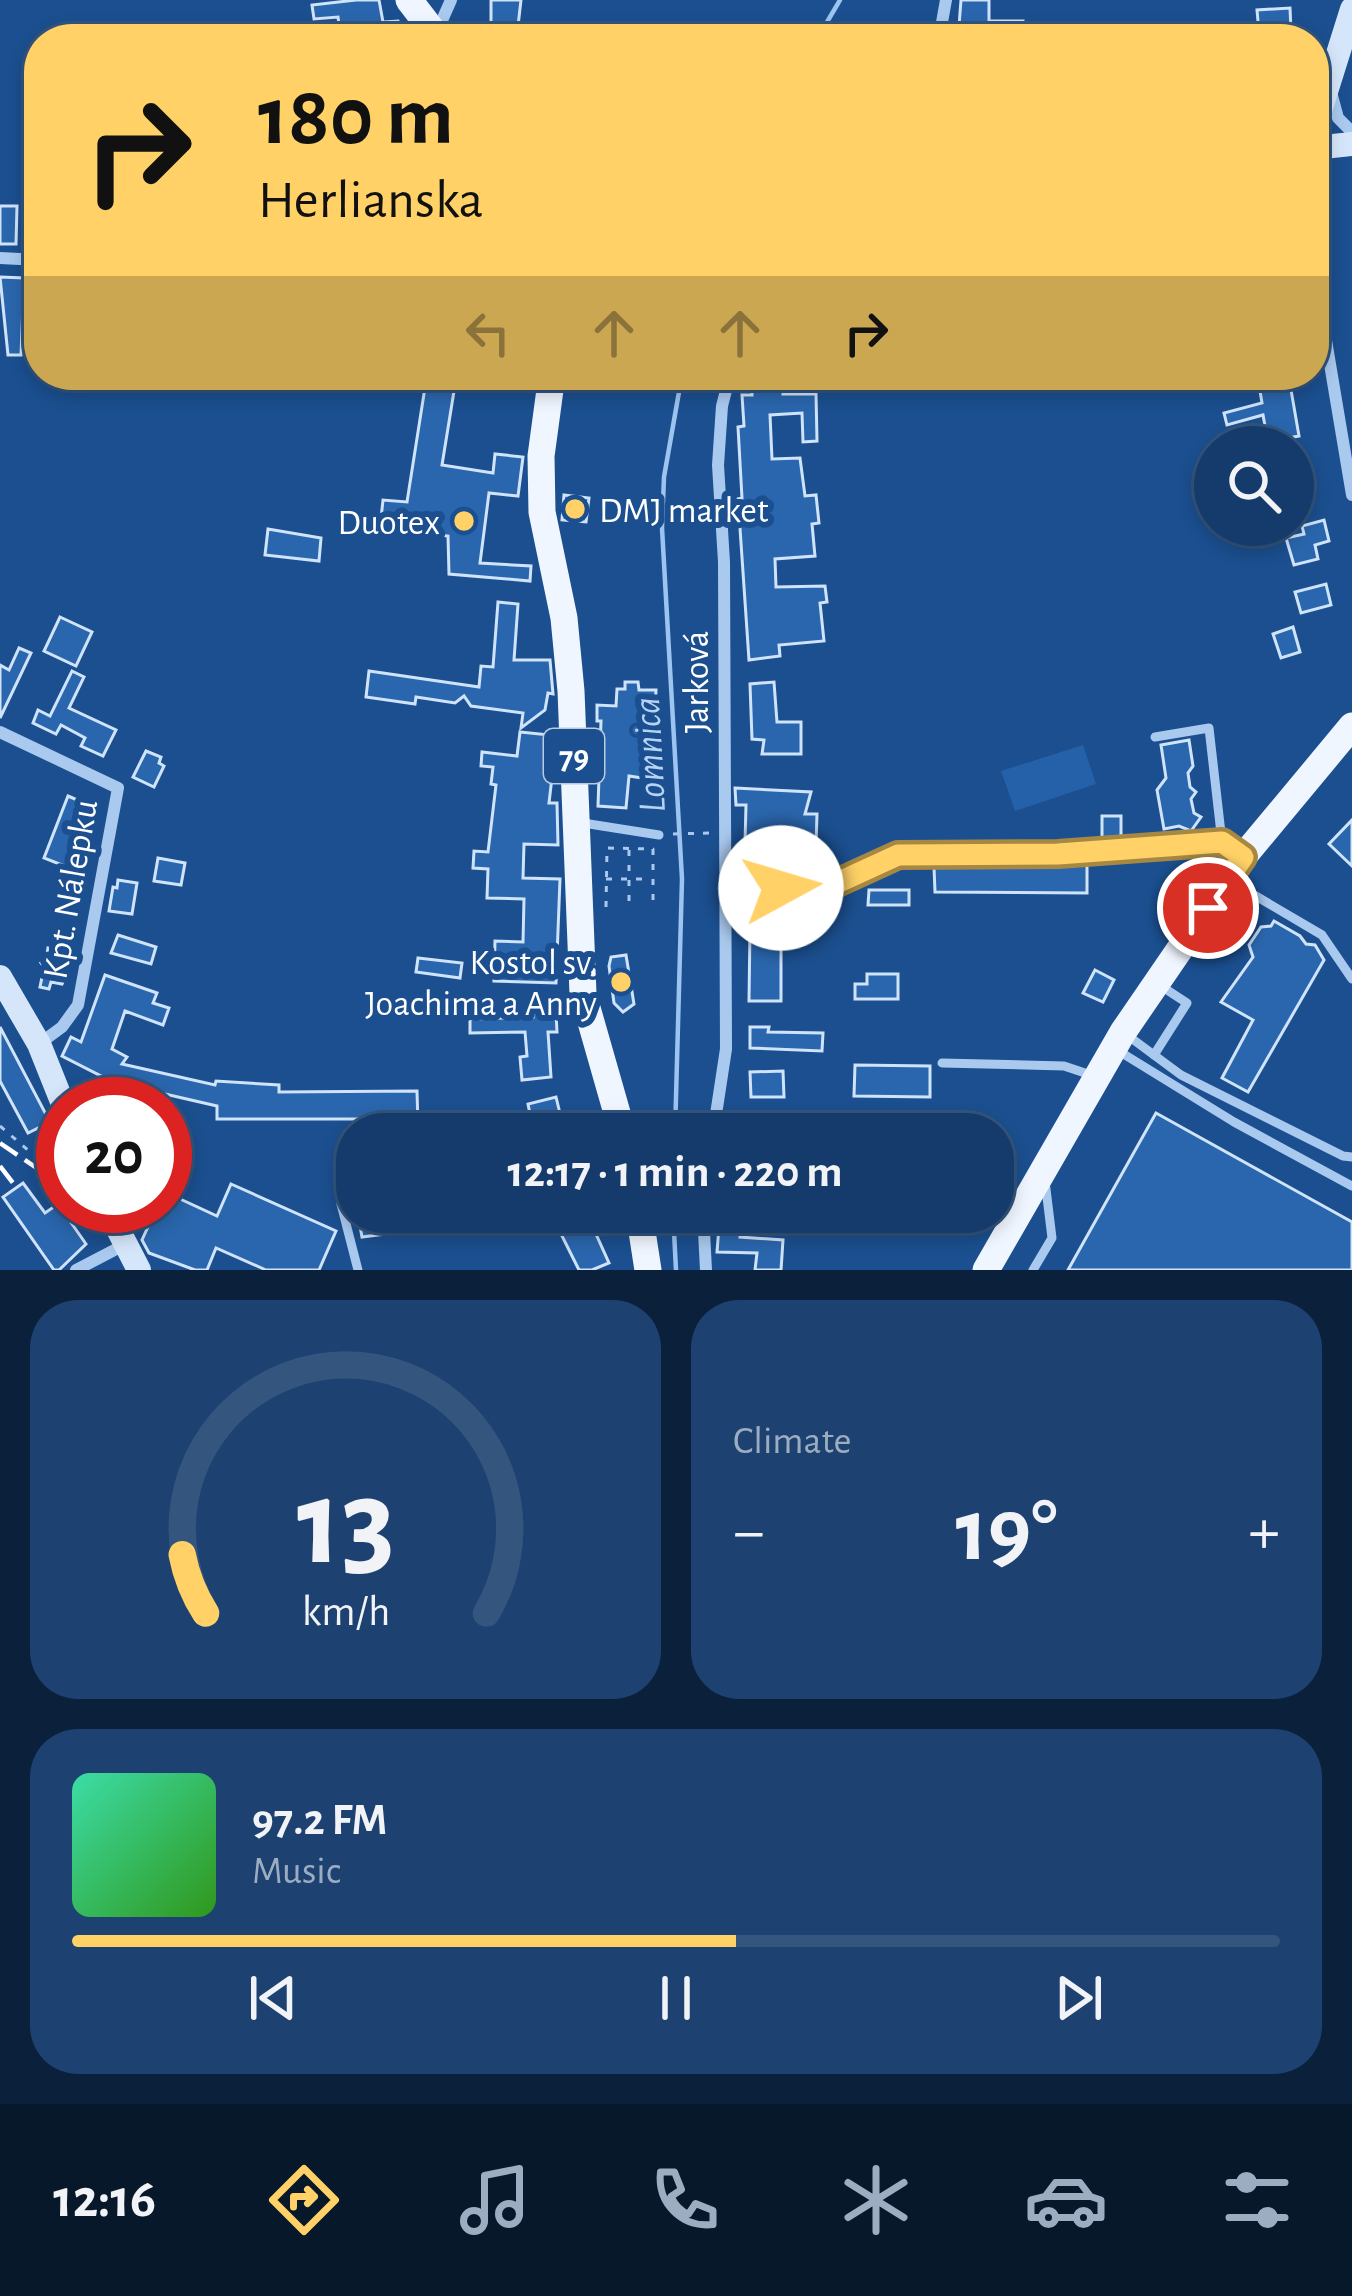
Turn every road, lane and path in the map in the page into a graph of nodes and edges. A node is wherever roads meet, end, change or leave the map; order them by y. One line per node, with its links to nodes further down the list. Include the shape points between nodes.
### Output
1 (409, 0): 3 (main road)
2 (1352, 9): 4 (street)
3 (427, 24)
4 (1329, 70)
5 (1329, 87): 6 (street)
6 (1352, 132)
7 (1329, 358): 10 (street)
8 (549, 390): 14 (main road, 79, via 542,512 565,618)
9 (726, 390): 36 (street, Jarková, via 718,465 726,1049)
10 (1352, 495)
11 (1352, 726): 18 (main road)
12 (0, 732): 30 (street, Kpt. Nálepku, via 118,788 79,1005)
13 (1155, 737): 18 (lane, via 1209,728)
14 (577, 822): 16 (lane); 35 (main road, 79, via 584,994)
15 (696, 834): 16 (path)
16 (659, 835)
17 (628, 849): 19 (path, via 607,848); 20 (path); 21 (path, via 653,849)
18 (1231, 859): 22 (lane, via 898,855 826,888); 27 (lane, via 1322,935); 28 (main road)
19 (606, 879): 20 (path); 24 (path)
20 (629, 880): 21 (path); 25 (path)
21 (653, 880): 23 (path)
22 (781, 888)
23 (652, 904)
24 (606, 907)
25 (629, 908)
26 (0, 977): 30 (street)
27 (1352, 980)
28 (1156, 983): 29 (main road); 31 (lane, via 1187,1003)
29 (1118, 1040): 31 (lane); 33 (main road); 41 (lane, via 1234,1122)
30 (39, 1044): 34 (street)
31 (1154, 1055): 39 (lane)
32 (942, 1064): 33 (lane, via 1064,1066)
33 (1096, 1076): 40 (main road)
34 (52, 1077)
35 (617, 1113)
36 (715, 1113)
37 (0, 1126): 38 (path)
38 (36, 1157)
39 (1352, 1157)
40 (1043, 1170): 52 (main road); 53 (lane, via 1052,1238)
41 (1352, 1186)
42 (118, 1233): 46 (street)
43 (348, 1233): 49 (lane)
44 (642, 1233): 50 (main road)
45 (705, 1233): 51 (street)
46 (124, 1245): 47 (street); 48 (street)
47 (76, 1270)
48 (139, 1270)
49 (358, 1270)
50 (648, 1270)
51 (706, 1270)
52 (986, 1270)
53 (1033, 1270)

